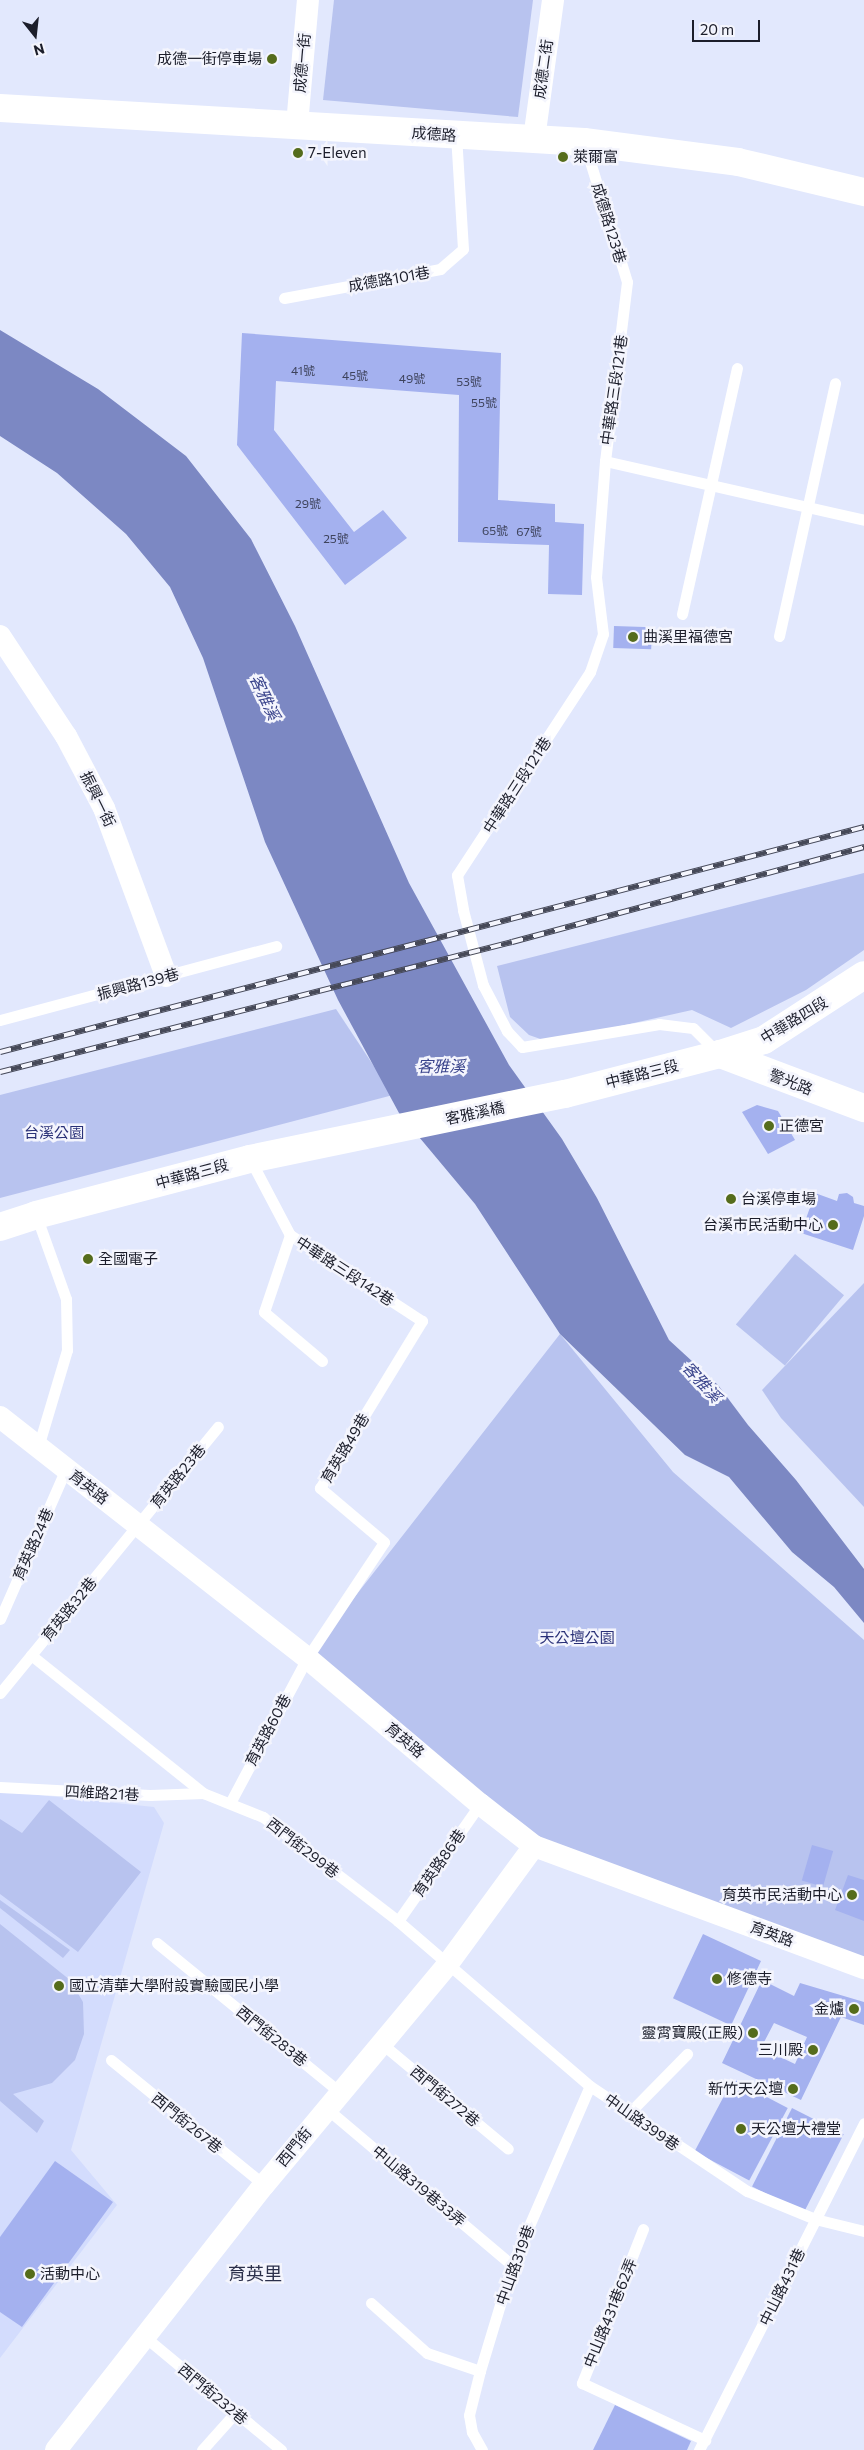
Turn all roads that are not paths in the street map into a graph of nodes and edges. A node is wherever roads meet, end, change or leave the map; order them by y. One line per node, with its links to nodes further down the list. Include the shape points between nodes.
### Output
1 (308, 0): 4 (street, 成德一街)
2 (552, 0): 6 (street, 成德二街)
3 (0, 108): 4 (street, 成德路)
4 (297, 125): 5 (street, 成德路)
5 (456, 135): 6 (street, 成德路); 9 (lane, 成德路101巷, via 463,249 440,269)
6 (534, 139): 7 (street, 成德路)
7 (584, 142): 8 (street, 成德路, via 738,162); 10 (lane, 成德路123巷, via 628,282)
8 (864, 192)
9 (284, 298)
10 (625, 305): 13 (lane, 中華路三段121巷)
11 (737, 368): 14 (lane)
12 (835, 382): 15 (lane)
13 (604, 461): 14 (lane); 24 (lane, 中華路三段121巷, via 596,577 603,634 590,672 457,875 463,910 483,986 507,1031 522,1047 659,1024 693,1028)
14 (711, 485): 15 (lane); 17 (lane)
15 (809, 507): 16 (lane); 19 (lane)
16 (864, 520)
17 (682, 614)
18 (0, 636): 22 (street, 振興一街, via 66,736 104,808)
19 (779, 636)
20 (276, 946): 22 (lane, 振興路139巷)
21 (864, 975): 24 (street, 中華路四段, via 764,1040)
22 (166, 976): 23 (lane, 振興路139巷)
23 (0, 1020)
24 (720, 1054): 25 (street, 中華路三段); 26 (street, 警光路)
25 (565, 1094): 27 (street, 客雅溪橋)
26 (864, 1108)
27 (386, 1132): 28 (street, 中華路三段)
28 (250, 1159): 29 (street, 中華路三段); 31 (lane, 中華路三段142巷)
29 (36, 1215): 30 (street, 中華路三段); 36 (lane, via 66,1299 67,1350)
30 (0, 1227)
31 (290, 1235): 32 (lane, 中華路三段142巷); 33 (lane, via 264,1312)
32 (422, 1321): 41 (lane, 育英路49巷, via 320,1488 384,1542)
33 (322, 1361)
34 (0, 1417): 36 (street, 育英路)
35 (218, 1426): 38 (lane, 育英路23巷)
36 (38, 1447): 37 (street, 育英路)
37 (66, 1469): 38 (street, 育英路); 39 (lane, 育英路24巷)
38 (138, 1525): 40 (lane, 育英路32巷); 41 (street, 育英路)
39 (0, 1619)
40 (31, 1655): 42 (lane, 育英路32巷); 44 (lane, 西門街299巷)
41 (307, 1658): 45 (lane, 育英路60巷); 46 (street, 育英路)
42 (0, 1693)
43 (0, 1787): 44 (lane, 四維路21巷, via 150,1795)
44 (203, 1793): 45 (lane, 西門街299巷)
45 (230, 1803): 48 (lane, 西門街299巷, via 263,1816)
46 (480, 1804): 47 (street, 育英路); 48 (lane, 育英路86巷)
47 (534, 1846): 50 (street, 西門街); 51 (street, 育英路)
48 (398, 1921): 50 (lane, 西門街299巷)
49 (157, 1943): 56 (lane, 西門街283巷)
50 (447, 1965): 52 (street, 西門街); 55 (lane, 中山路399巷)
51 (864, 1968)
52 (381, 2043): 56 (street, 西門街); 59 (lane, 西門街272巷)
53 (687, 2054): 57 (lane)
54 (111, 2060): 60 (lane, 西門街267巷)
55 (590, 2086): 57 (lane, 中山路399巷); 64 (lane, 中山路319巷)
56 (333, 2100): 60 (street, 西門街); 64 (lane, 中山路319巷33弄)
57 (630, 2113): 61 (lane, 中山路399巷, via 747,2191)
58 (864, 2123): 61 (lane, 中山路431巷)
59 (508, 2149)
60 (264, 2185): 66 (street, 西門街)
61 (815, 2219): 63 (lane, 中山路399巷); 69 (lane, 中山路431巷)
62 (643, 2229): 69 (lane, 中山路431巷62弄, via 582,2383)
63 (864, 2231)
64 (512, 2264): 67 (lane, 中山路319巷)
65 (371, 2303): 67 (lane, via 428,2353)
66 (145, 2337): 68 (lane, 西門街232巷); 70 (street, 西門街)
67 (480, 2371): 73 (lane, 中山路319巷, via 469,2415 472,2432)
68 (236, 2412): 71 (lane); 72 (lane, 西門街232巷)
69 (702, 2445)
70 (56, 2450)
71 (202, 2450)
72 (281, 2450)
73 (482, 2450)

